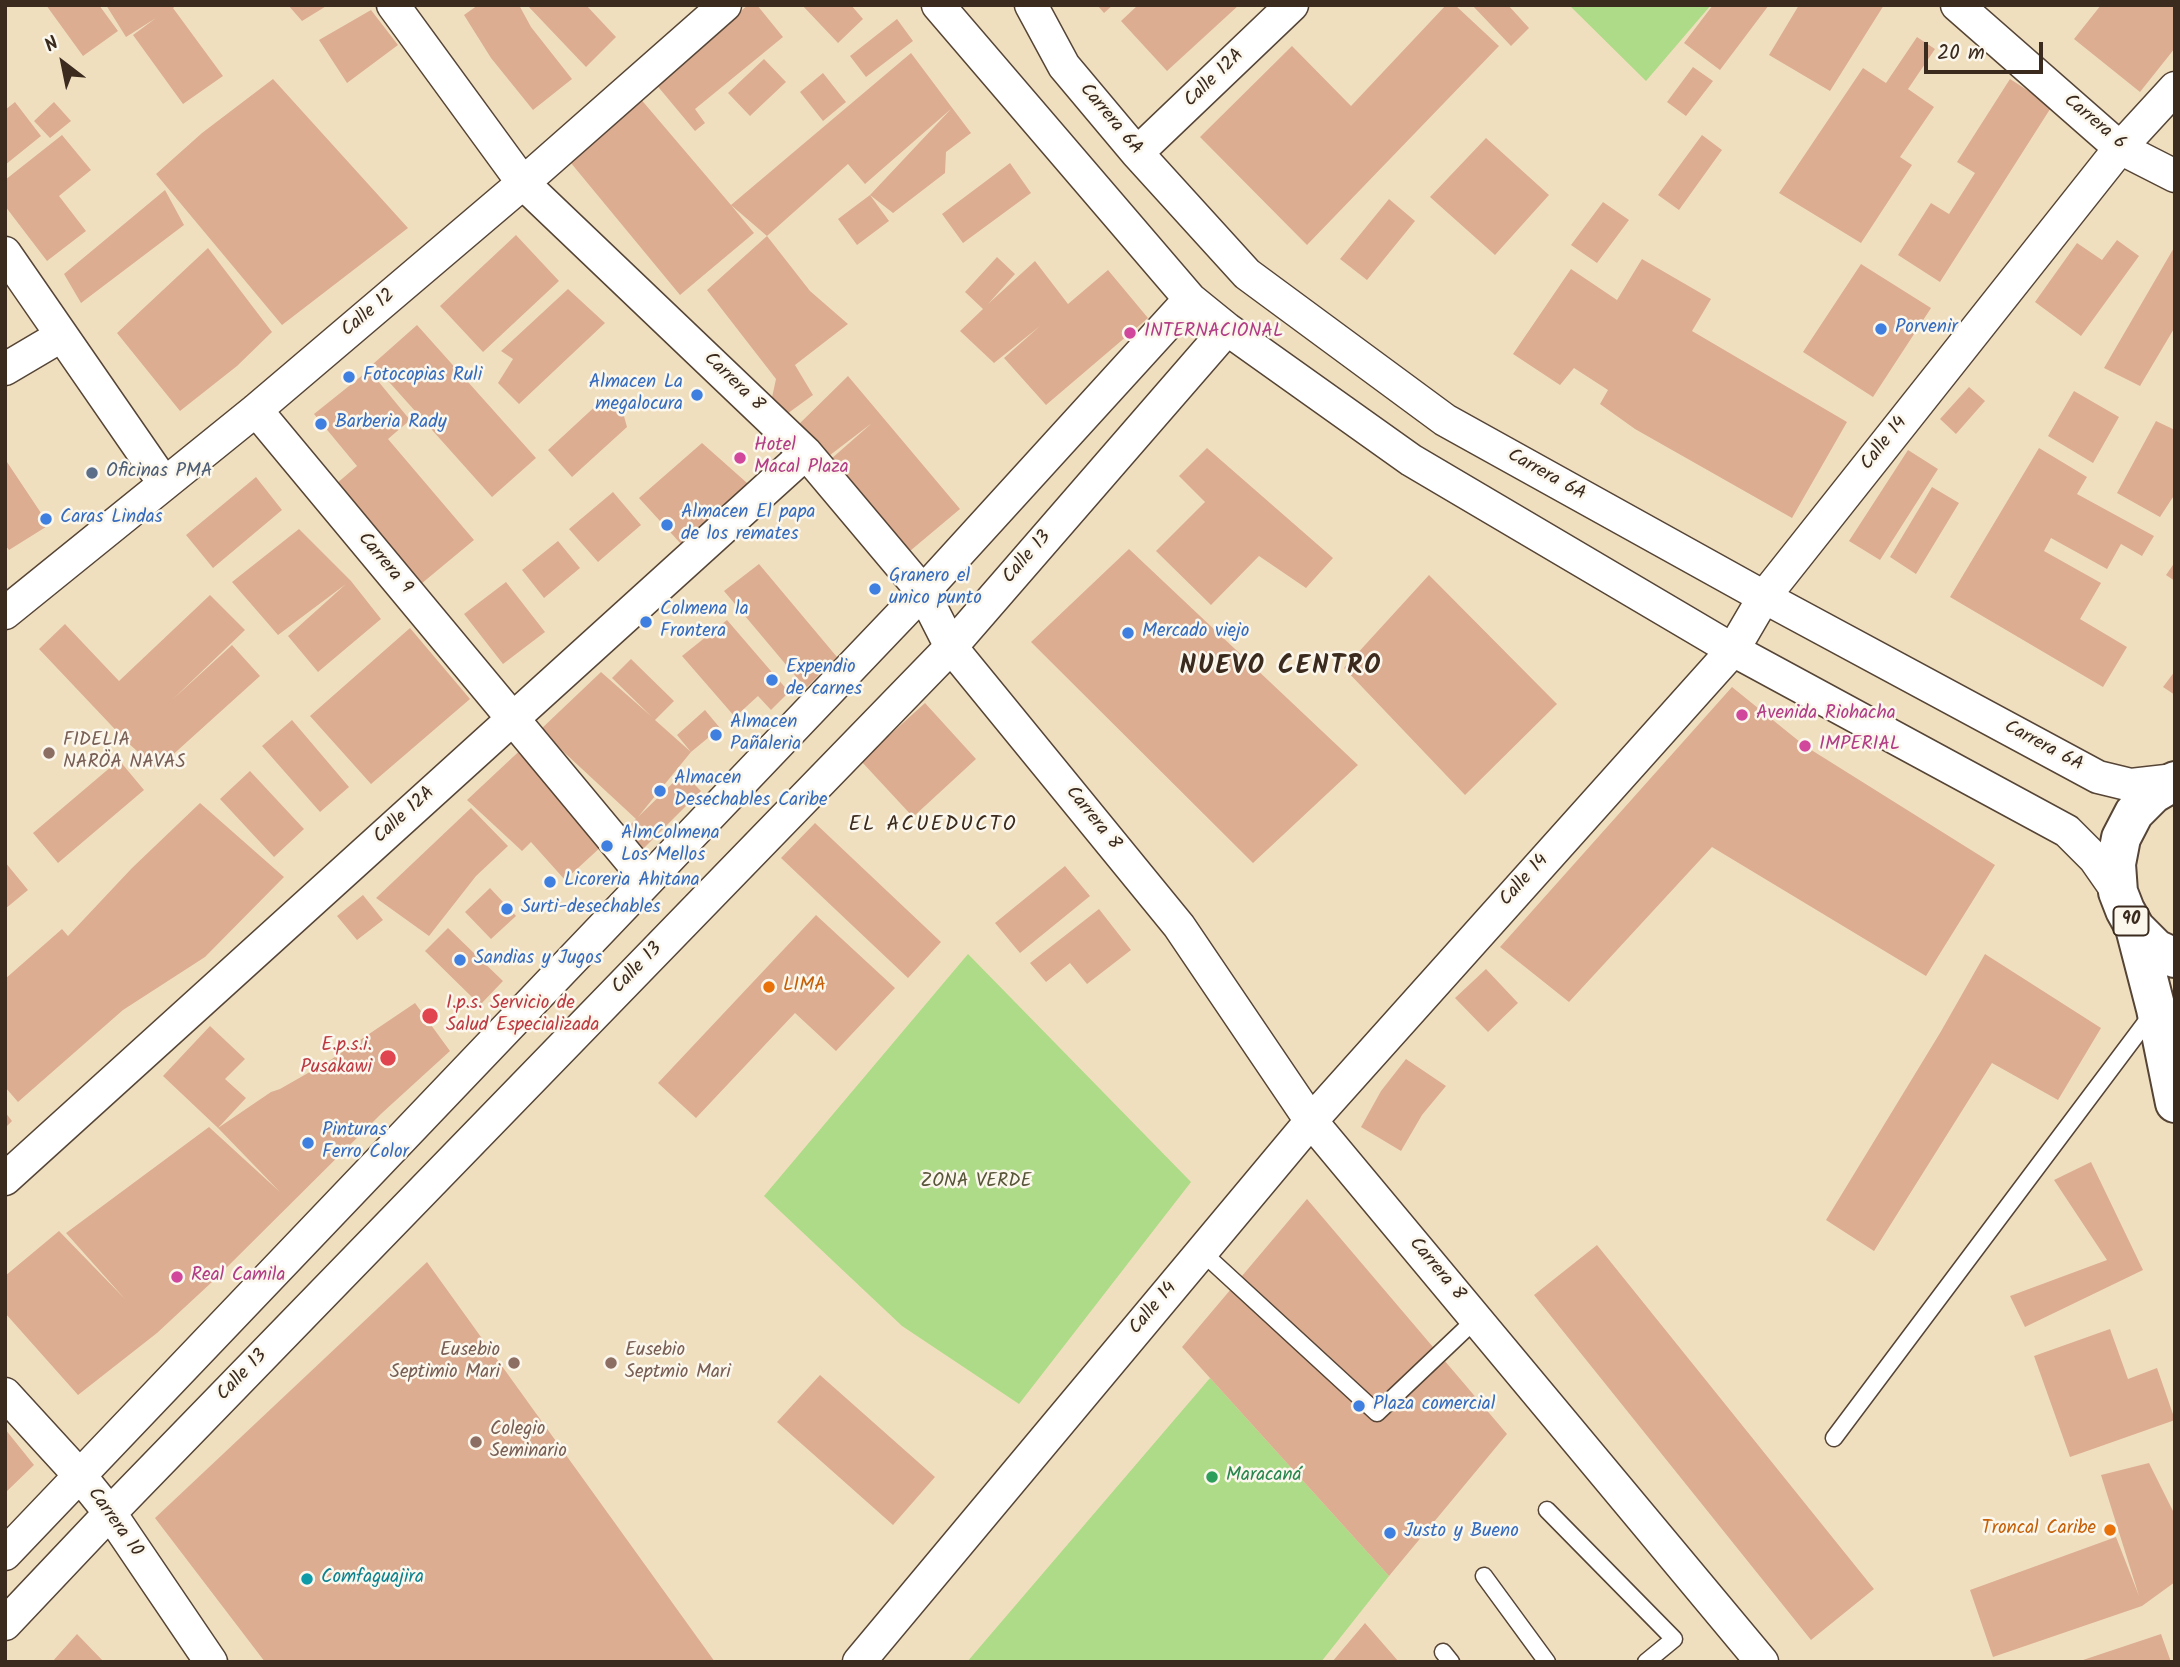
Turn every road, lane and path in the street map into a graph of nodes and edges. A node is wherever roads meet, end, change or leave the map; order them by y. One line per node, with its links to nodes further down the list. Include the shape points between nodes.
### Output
1 (393, 5): 11 (street, Carrera 8)
2 (725, 5): 11 (street, Calle 12)
3 (938, 5): 13 (street)
4 (1031, 5): 9 (street, Carrera 6A, via 1064,66)
5 (1292, 5): 9 (street, Calle 12A)
6 (1957, 5): 8 (street, Carrera 6)
7 (2175, 88): 8 (street, Calle 14)
8 (2120, 148): 10 (street, Carrera 6); 21 (street, Calle 14)
9 (1137, 153): 21 (street, Carrera 6A, via 1247,274 1445,420)
10 (2175, 176)
11 (523, 183): 17 (street, Calle 12); 18 (street, Carrera 8)
12 (5, 253): 15 (street)
13 (1190, 299): 14 (street); 20 (street)
14 (1227, 330): 23 (street, Calle 13); 24 (street, via 1410,460)
15 (61, 336): 16 (street); 19 (street)
16 (5, 369)
17 (256, 410): 19 (street, Calle 12); 25 (street, Carrera 9)
18 (806, 453): 20 (street, Carrera 8); 25 (street, Calle 12A)
19 (164, 482): 22 (street, Calle 12)
20 (923, 592): 23 (street, Carrera 8); 27 (street)
21 (1764, 597): 24 (street, Calle 14); 26 (street, Carrera 6A, via 2098,777 2131,785)
22 (5, 613)
23 (951, 647): 33 (street, Carrera 8, via 1179,926); 41 (street, Calle 13)
24 (1732, 649): 28 (street, via 2067,831 2095,859); 33 (street, Calle 14)
25 (513, 719): 27 (street, Carrera 9); 34 (street, Calle 12A)
26 (2175, 780): 28 (highway, 90, via 2134,813 2116,864)
27 (647, 880): 39 (street)
28 (2118, 892): 29 (highway, 90)
29 (2135, 928): 30 (highway, 90, via 2157,949); 31 (highway, 90)
30 (2175, 958)
31 (2156, 1009): 32 (highway, 90); 38 (lane)
32 (2175, 1103)
33 (1311, 1121): 35 (street, Calle 14); 36 (street, Carrera 8)
34 (5, 1179)
35 (1202, 1252): 36 (lane, via 1377,1413); 47 (street, Calle 14)
36 (1476, 1319): 45 (street, Carrera 8)
37 (5, 1394): 39 (street, Carrera 10)
38 (1834, 1438)
39 (81, 1477): 41 (street, Carrera 10); 42 (street)
40 (1547, 1510): 49 (lane, via 1674,1639)
41 (110, 1513): 44 (street, Calle 13); 46 (street, Carrera 10)
42 (5, 1554)
43 (1484, 1576): 48 (lane)
44 (5, 1624)
45 (1756, 1660)
46 (211, 1662)
47 (859, 1662)
48 (1546, 1662)
49 (1646, 1662)

